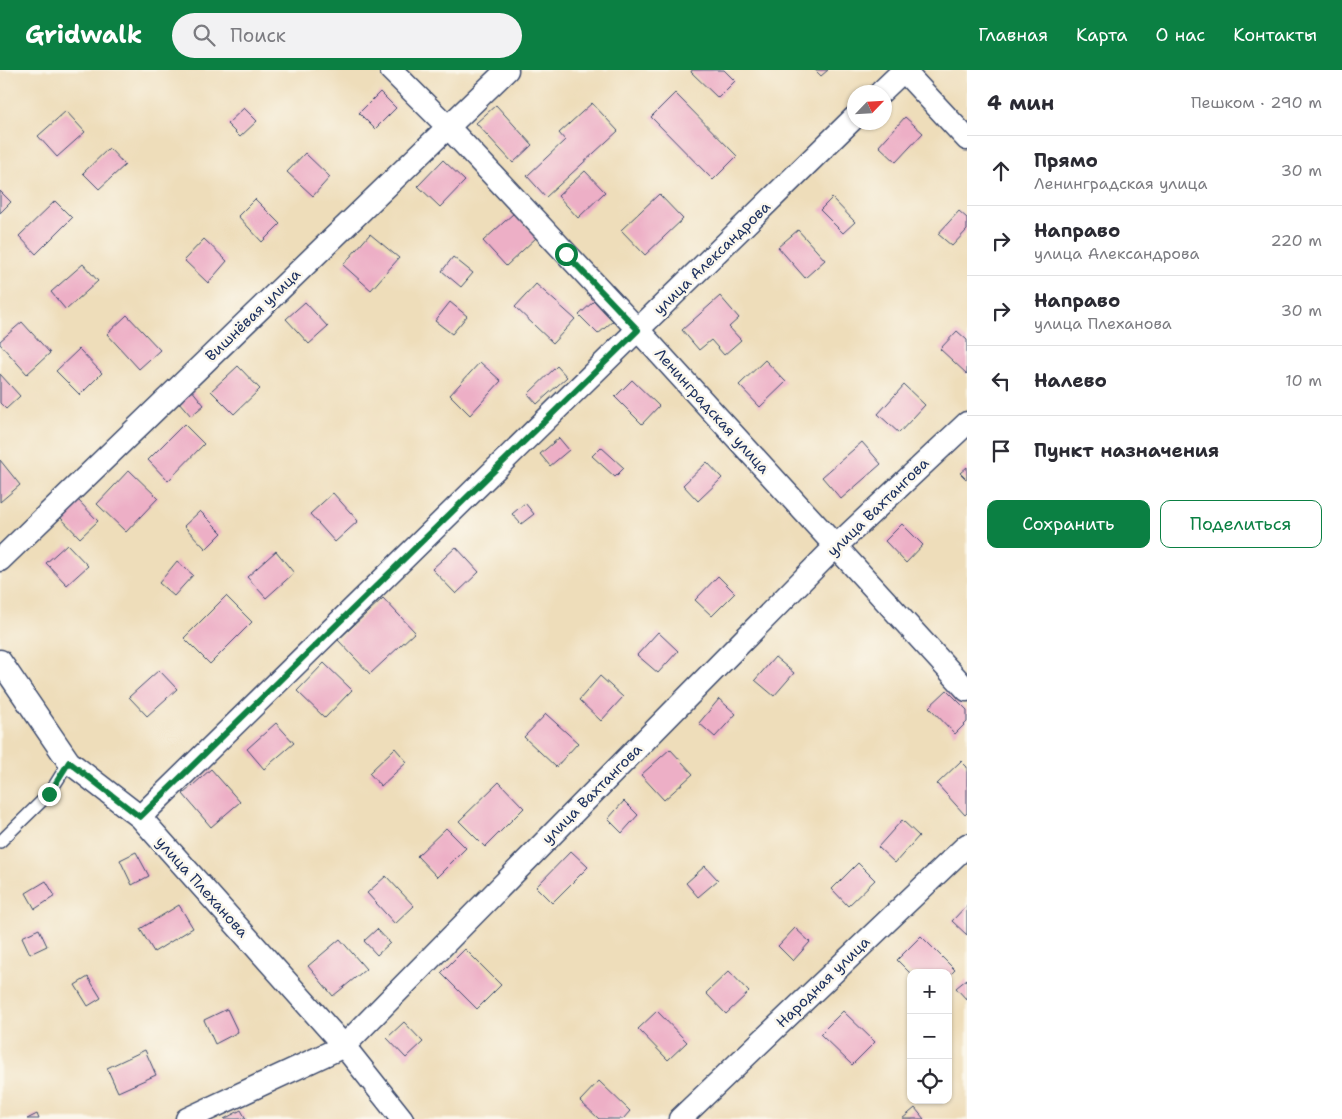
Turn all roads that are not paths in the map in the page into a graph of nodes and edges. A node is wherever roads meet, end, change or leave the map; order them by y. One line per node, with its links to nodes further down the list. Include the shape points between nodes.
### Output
1 (391, 70): 6 (street, Ленинградская улица)
2 (507, 70): 6 (street, Вишнёвая улица)
3 (903, 70): 4 (street); 7 (street)
4 (888, 85)
5 (847, 125): 8 (street, улица Александрова)
6 (448, 127): 8 (street, Ленинградская улица); 11 (street, Вишнёвая улица)
7 (967, 139)
8 (638, 330): 10 (street, Ленинградская улица); 15 (street, улица Александрова)
9 (967, 423): 10 (street, улица Вахтангова)
10 (835, 547): 13 (street, Ленинградская улица); 18 (street, улица Вахтангова)
11 (0, 560)
12 (0, 661): 14 (street, улица Плеханова)
13 (967, 690)
14 (69, 762): 15 (street, улица Плеханова); 16 (lane, via 49,794)
15 (140, 817): 18 (street, улица Плеханова)
16 (0, 842)
17 (967, 845): 21 (street, Народная улица)
18 (344, 1046): 19 (street, улица Вахтангова); 20 (street, улица Плеханова)
19 (187, 1119)
20 (402, 1119)
21 (680, 1119)

